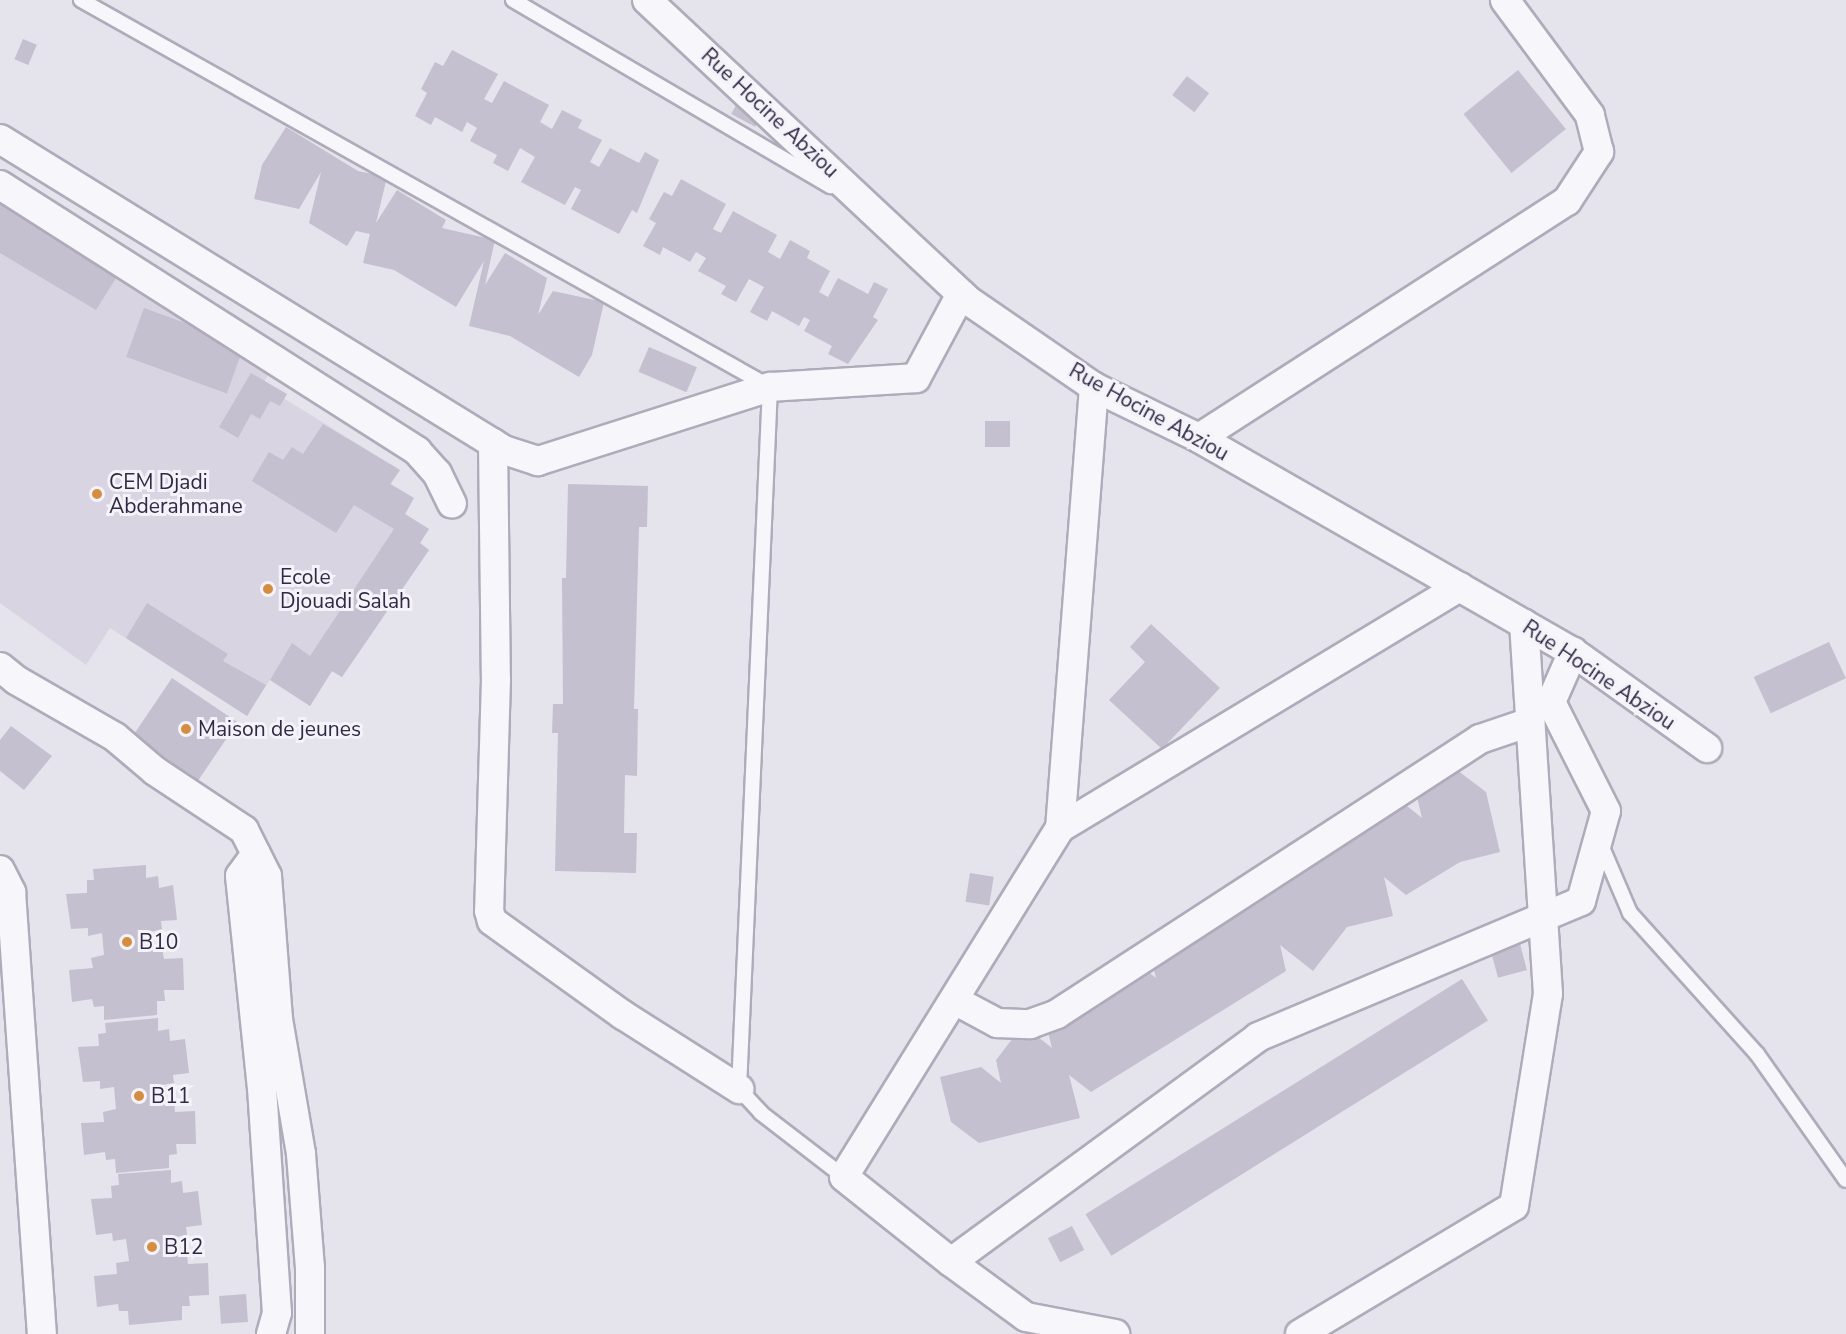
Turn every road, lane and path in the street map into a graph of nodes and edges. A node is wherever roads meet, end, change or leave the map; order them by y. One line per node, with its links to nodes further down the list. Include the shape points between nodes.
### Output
1 (81, 0): 9 (lane)
2 (513, 0): 7 (lane)
3 (647, 0): 7 (street, Rue Hocine Abziou)
4 (1505, 0): 11 (street, via 1590,115 1599,152 1567,201)
5 (0, 139): 12 (street)
6 (0, 185): 13 (street, via 417,451 437,473)
7 (882, 216): 8 (street, Rue Hocine Abziou)
8 (961, 294): 9 (street, via 916,378); 10 (street, Rue Hocine Abziou)
9 (770, 387): 12 (street, via 538,460); 26 (lane)
10 (1094, 387): 11 (street, Rue Hocine Abziou); 20 (street)
11 (1199, 438): 14 (street, Rue Hocine Abziou)
12 (493, 443): 26 (street, via 496,679 489,911 492,921 623,1015)
13 (452, 504)
14 (1460, 587): 15 (street, Rue Hocine Abziou); 20 (street)
15 (1524, 624): 16 (street, Rue Hocine Abziou); 18 (street)
16 (1573, 652): 19 (street, Rue Hocine Abziou); 21 (street, via 1551,702 1606,811)
17 (0, 667): 22 (street, via 115,738 154,771 244,830)
18 (1530, 722): 24 (street); 25 (street, via 1480,739 1058,1014 1030,1023 997,1023)
19 (1707, 748)
20 (1060, 828): 25 (street)
21 (1598, 838): 24 (street, via 1581,900); 28 (lane, via 1630,914 1757,1054)
22 (256, 854): 31 (street, via 240,876 262,1088 277,1313); 32 (street, via 267,876 278,1019 301,1154 310,1268)
23 (0, 870): 30 (street, via 11,892)
24 (1541, 917): 29 (street, via 1258,1037); 34 (street, via 1548,994 1514,1206)
25 (956, 1001): 27 (street)
26 (739, 1089): 27 (lane, via 761,1113)
27 (844, 1177): 29 (street)
28 (1846, 1180)
29 (951, 1262): 33 (street, via 1026,1317)
30 (42, 1334)
31 (272, 1334)
32 (310, 1334)
33 (1115, 1334)
34 (1300, 1334)

